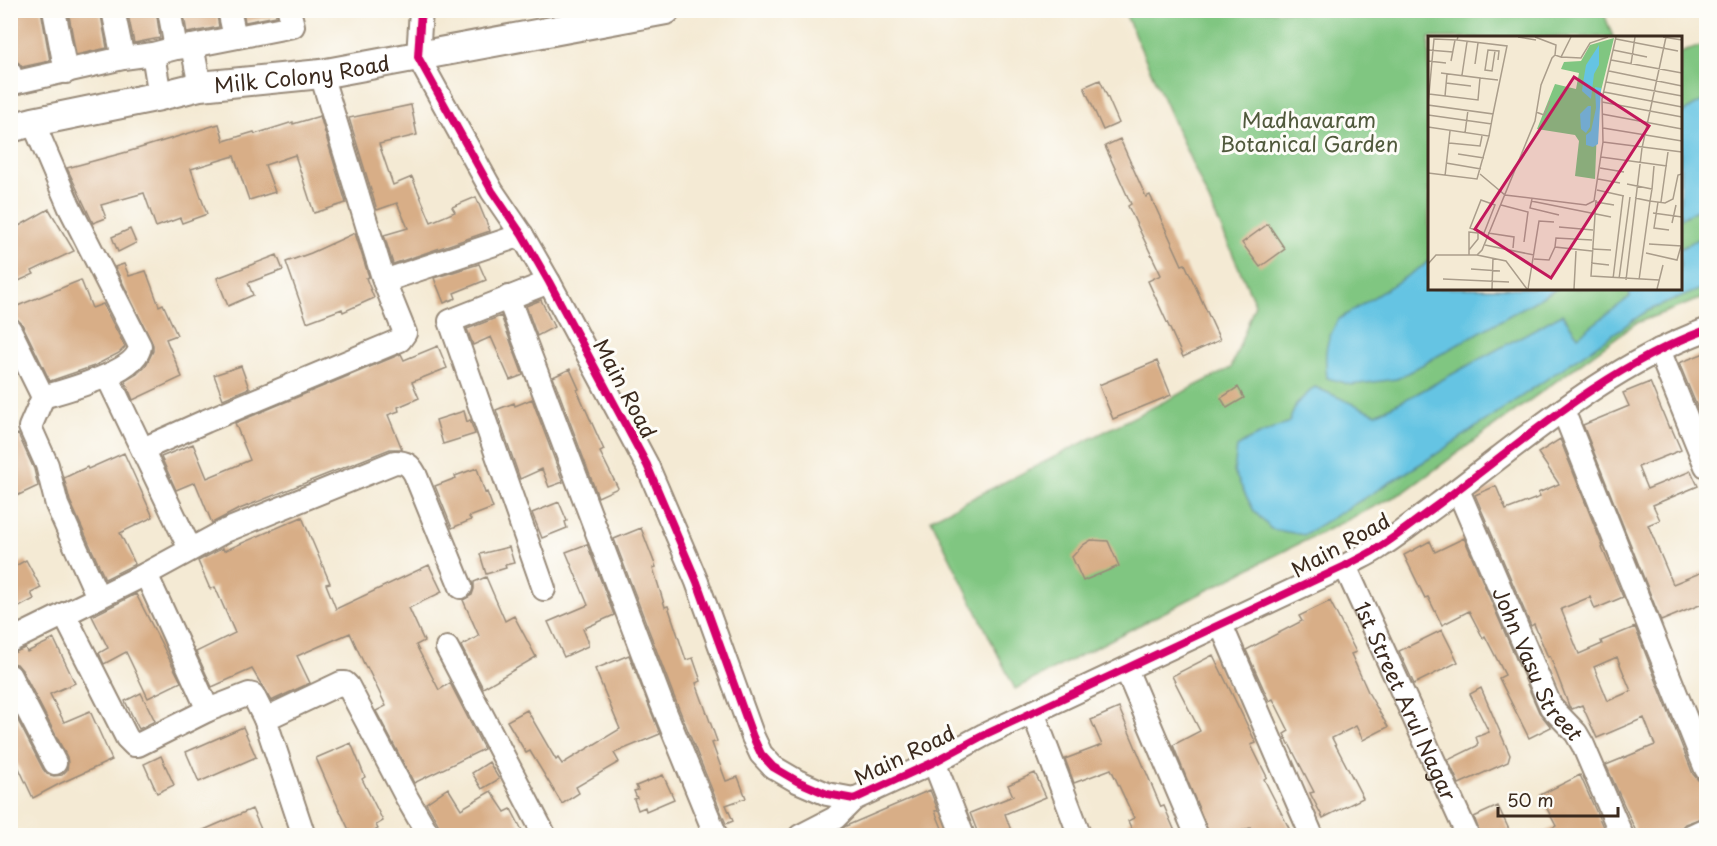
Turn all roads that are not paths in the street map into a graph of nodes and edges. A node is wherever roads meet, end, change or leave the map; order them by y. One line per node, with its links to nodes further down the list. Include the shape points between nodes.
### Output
1 (54, 10): 13 (street)
2 (113, 10): 12 (street)
3 (169, 10): 9 (street)
4 (230, 10): 8 (street)
5 (290, 10): 8 (street, via 293,26)
6 (421, 10): 11 (street)
7 (666, 10): 11 (main road, Milk Colony Road)
8 (235, 38): 9 (street)
9 (184, 47): 10 (street); 16 (street)
10 (153, 54): 12 (street); 17 (street)
11 (418, 57): 15 (main road, Milk Colony Road); 19 (street, Main Road, via 492,191)
12 (123, 58): 13 (street)
13 (66, 72): 14 (street, via 13,82)
14 (10, 73)
15 (321, 74): 16 (main road, Milk Colony Road); 20 (street)
16 (200, 86): 17 (main road, Milk Colony Road)
17 (160, 96): 18 (main road, Milk Colony Road)
18 (22, 125): 26 (street, via 69,206 140,346 134,359)
19 (522, 235): 20 (street); 21 (street, Main Road)
20 (384, 280): 29 (street, via 404,329 403,338)
21 (549, 282): 22 (street); 50 (street, Main Road, via 646,465 697,582 761,754 773,767 797,781 827,794)
22 (508, 297): 36 (street, via 450,321); 56 (street)
23 (10, 330): 27 (street)
24 (1707, 330): 25 (street, Main Road)
25 (1659, 350): 28 (street, Main Road); 30 (street)
26 (106, 376): 27 (street); 29 (street)
27 (43, 397): 37 (street, via 30,427 47,465 57,505)
28 (1563, 410): 31 (street, Main Road); 49 (street)
29 (142, 449): 32 (street)
30 (1707, 466)
31 (1458, 490): 33 (street, Main Road, via 1382,546); 63 (street, John Vasu Street, via 1551,707 1576,733)
32 (190, 549): 34 (street); 35 (street, via 247,521 401,462 415,474)
33 (1345, 566): 39 (street, Main Road); 62 (street, 1st Street Arul Nagar)
34 (146, 574): 37 (street); 44 (street)
35 (460, 587)
36 (544, 589)
37 (98, 597): 38 (street)
38 (64, 614): 40 (street); 44 (street, via 134,745)
39 (1221, 625): 42 (street, Main Road); 61 (street)
40 (10, 641)
41 (447, 648): 55 (street)
42 (1126, 669): 45 (street, Main Road); 60 (street)
43 (10, 676): 48 (street)
44 (208, 710): 46 (street, via 251,694)
45 (1033, 712): 47 (street, Main Road); 59 (street)
46 (265, 719): 53 (street); 54 (street, via 337,683 345,683)
47 (934, 762): 50 (street, Main Road); 58 (street)
48 (56, 763)
49 (1707, 769)
50 (854, 799): 51 (street)
51 (838, 827): 57 (street)
52 (1707, 829): 64 (street)
53 (304, 836)
54 (429, 836)
55 (546, 836)
56 (716, 836)
57 (800, 836)
58 (963, 836)
59 (1080, 836)
60 (1197, 836)
61 (1312, 836)
62 (1468, 836)
63 (1622, 836)
64 (1691, 836)

